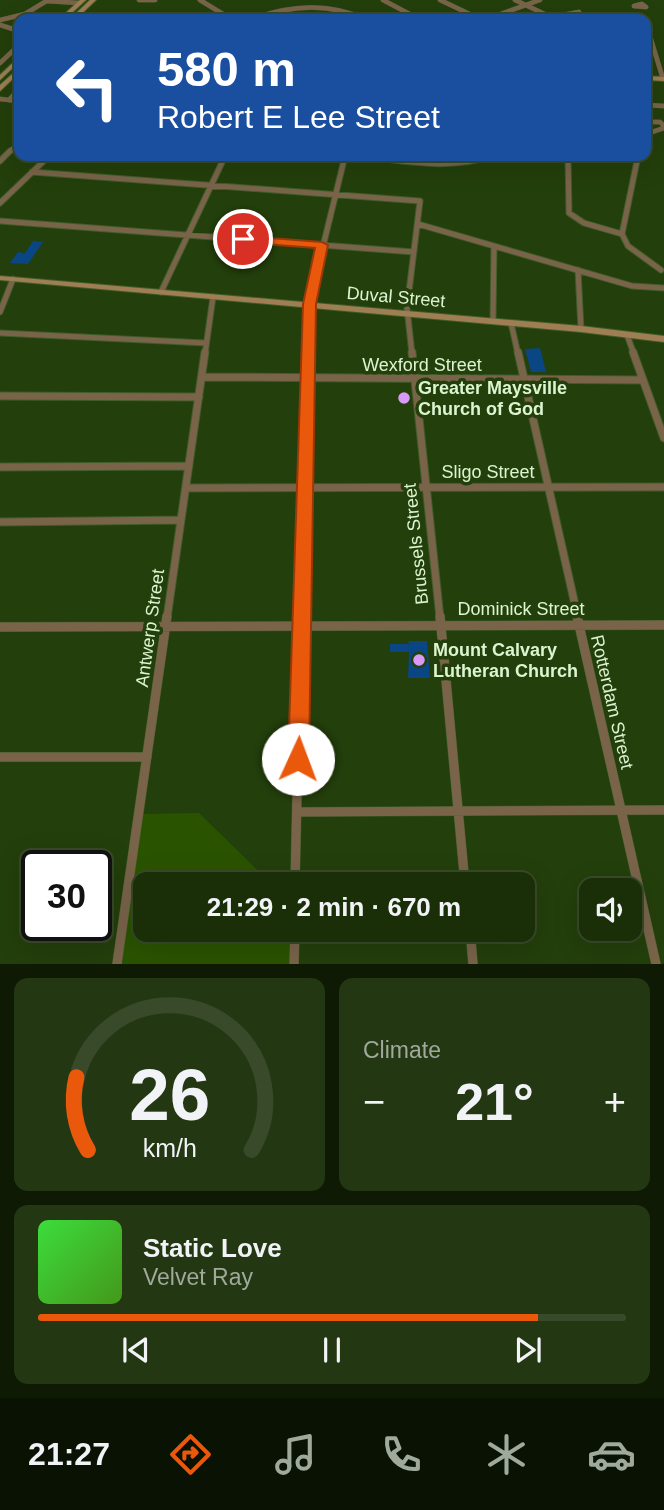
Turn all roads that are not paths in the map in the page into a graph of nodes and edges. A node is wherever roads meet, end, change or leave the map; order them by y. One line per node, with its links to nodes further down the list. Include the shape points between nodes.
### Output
1 (47, 0): 11 (street); 15 (street)
2 (70, 0): 11 (street)
3 (93, 0): 17 (street)
4 (139, 0): 5 (street)
5 (155, 0)
6 (200, 0): 18 (street)
7 (383, 0): 21 (street)
8 (440, 0): 22 (street)
9 (515, 0): 12 (street)
10 (540, 0): 12 (street)
11 (81, 2): 16 (street)
12 (528, 5): 23 (street); 24 (street)
13 (641, 8): 26 (street)
14 (579, 12): 25 (street)
15 (22, 14)
16 (68, 14)
17 (78, 14)
18 (218, 14)
19 (266, 14): 20 (street, via 298,7)
20 (350, 14)
21 (410, 14)
22 (469, 14)
23 (502, 14)
24 (545, 14)
25 (570, 14)
26 (643, 14)
27 (651, 39): 35 (street)
28 (14, 50): 29 (street)
29 (10, 54): 30 (street); 31 (street)
30 (14, 55)
31 (0, 63)
32 (14, 63): 34 (street)
33 (14, 75): 36 (street)
34 (0, 78)
35 (664, 79)
36 (0, 89)
37 (14, 94): 39 (street)
38 (0, 99): 39 (street)
39 (9, 100): 40 (street)
40 (14, 100)
41 (14, 148): 42 (street)
42 (0, 161)
43 (44, 161): 50 (street)
44 (223, 161): 51 (street)
45 (344, 161): 52 (street)
46 (445, 161): 47 (street)
47 (472, 161)
48 (568, 161): 56 (street, via 569,213 584,223)
49 (637, 161): 56 (street)
50 (32, 172): 51 (street); 53 (street)
51 (211, 186): 52 (street); 57 (street)
52 (335, 194): 55 (street, Brussels Street, via 420,201); 58 (street)
53 (0, 203)
54 (0, 221): 57 (street)
55 (418, 224): 59 (street); 60 (street, Brussels Street)
56 (622, 234): 62 (street, via 628,246)
57 (190, 235): 58 (street); 66 (street)
58 (322, 245): 60 (street); 68 (street)
59 (494, 246): 61 (street); 71 (street)
60 (414, 252): 70 (street, Brussels Street)
61 (578, 270): 65 (street, via 632,286); 73 (street)
62 (663, 270): 65 (street)
63 (0, 278): 64 (street, Duval Street)
64 (13, 279): 66 (street, Duval Street); 69 (street)
65 (664, 287)
66 (162, 292): 67 (street, Duval Street)
67 (213, 296): 68 (street, Duval Street); 77 (street, Antwerp Street)
68 (309, 304): 70 (street, Duval Street); 79 (street)
69 (0, 312)
70 (409, 314): 71 (street, Duval Street); 80 (street, Brussels Street)
71 (493, 321): 72 (street, Duval Street)
72 (511, 323): 73 (street, Duval Street); 81 (street, Rotterdam Street)
73 (581, 329): 75 (street, Duval Street)
74 (0, 333): 77 (street)
75 (627, 335): 76 (street, Duval Street); 82 (street)
76 (664, 340)
77 (206, 343): 78 (street, Antwerp Street)
78 (202, 377): 79 (street, Wexford Street); 84 (street, Antwerp Street)
79 (309, 378): 80 (street, Wexford Street); 88 (street)
80 (416, 379): 81 (street, Wexford Street); 89 (street, Brussels Street)
81 (523, 379): 82 (street, Wexford Street); 92 (street, Rotterdam Street)
82 (642, 380): 85 (street)
83 (0, 396): 84 (street)
84 (199, 397): 86 (street, Antwerp Street)
85 (664, 438)
86 (189, 466): 87 (street); 91 (street, Antwerp Street)
87 (0, 467)
88 (306, 487): 89 (street, Sligo Street); 91 (street, Sligo Street); 99 (street)
89 (428, 487): 92 (street, Sligo Street); 95 (street, Brussels Street)
90 (664, 487): 92 (street, Sligo Street)
91 (186, 488): 93 (street, Antwerp Street)
92 (548, 488): 96 (street, Rotterdam Street)
93 (181, 520): 94 (street); 98 (street, Antwerp Street)
94 (0, 522)
95 (441, 625): 96 (street, Dominick Street); 99 (street, Dominick Street); 105 (street, Brussels Street)
96 (579, 625): 97 (street, Dominick Street); 103 (street, Rotterdam Street)
97 (664, 625)
98 (166, 626): 99 (street, Dominick Street); 100 (street, Dominick Street); 102 (street, Antwerp Street)
99 (302, 626): 106 (street)
100 (0, 627)
101 (0, 757): 102 (street)
102 (147, 757): 111 (street, Antwerp Street)
103 (621, 810): 104 (street); 105 (street); 114 (street, Rotterdam Street)
104 (664, 810)
105 (458, 811): 106 (street); 108 (street, Brussels Street)
106 (297, 812): 107 (street)
107 (295, 872)
108 (464, 872)
109 (295, 942): 112 (street)
110 (471, 942): 113 (street)
111 (117, 964)
112 (294, 964)
113 (473, 964)
114 (656, 964)

